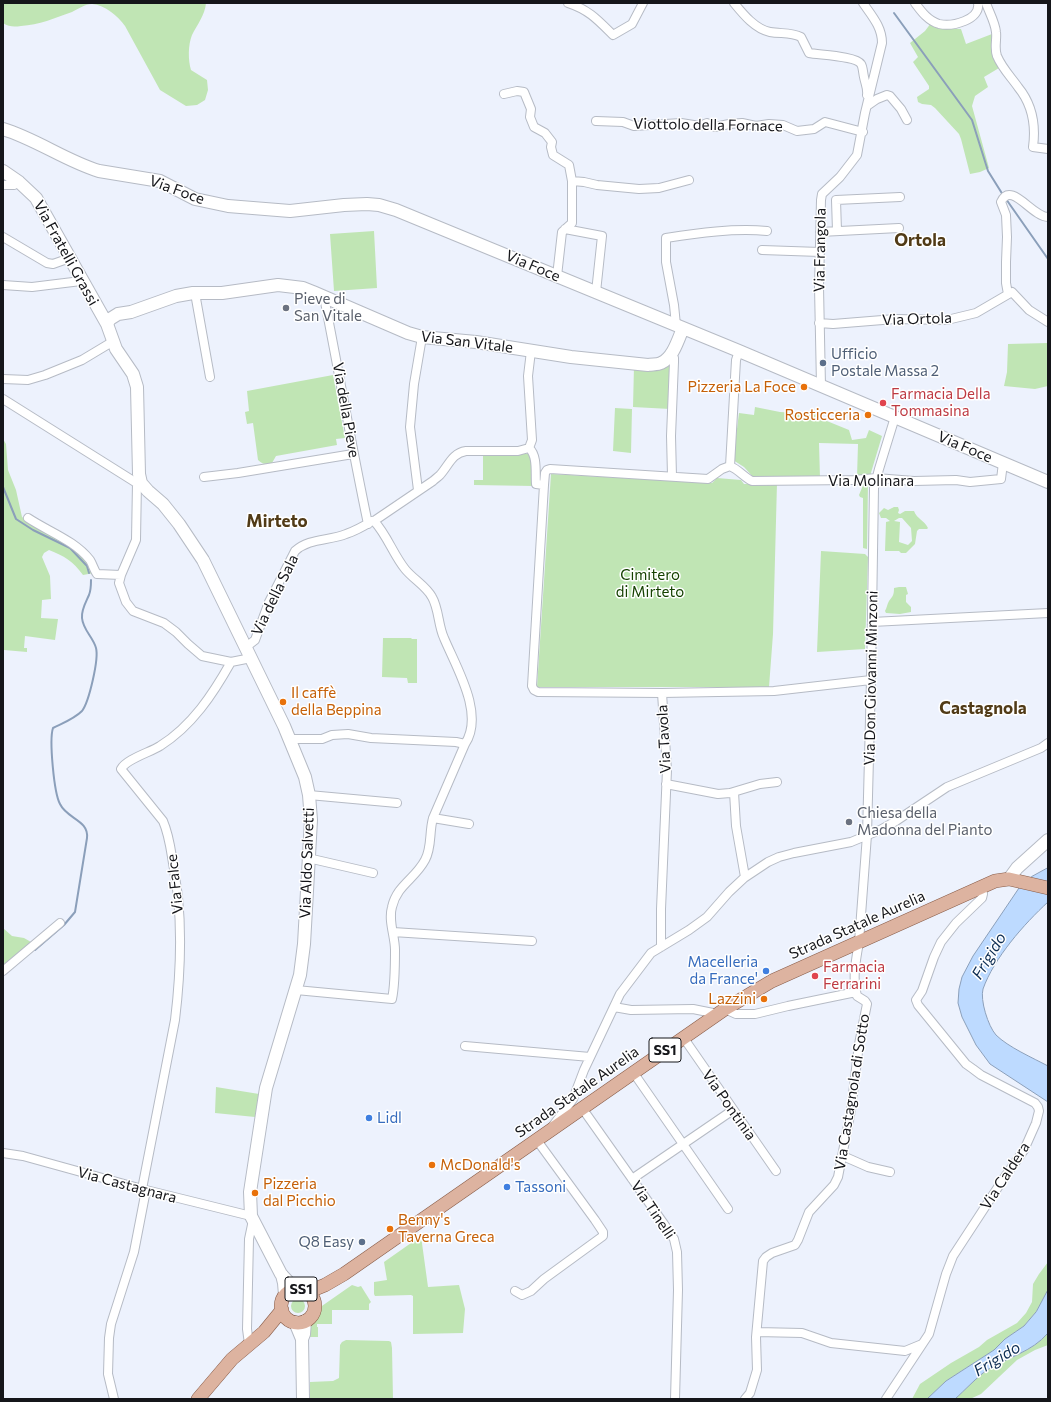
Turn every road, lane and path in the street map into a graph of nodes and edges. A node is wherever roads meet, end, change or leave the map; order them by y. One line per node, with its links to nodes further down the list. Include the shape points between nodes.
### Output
1 (568, 3): 2 (street, via 581,7 595,16 613,35 632,24)
2 (643, 3)
3 (734, 3): 9 (street, via 751,21 769,32 801,37 809,53 849,58 861,64 868,89)
4 (863, 3): 9 (street, via 882,35)
5 (915, 3): 6 (street, via 928,18 939,24 970,18 979,8)
6 (978, 3)
7 (986, 3): 14 (street, via 996,32 996,54 1027,101 1032,114 1035,135 1033,147)
8 (504, 94): 17 (street, via 524,92 531,109 530,117 534,127 545,133 552,142 553,155 569,165)
9 (868, 106): 10 (street, via 887,95 901,109); 13 (street, Via Frangola)
10 (907, 120)
11 (596, 121): 13 (street, Viottolo della Fornace, via 623,122 634,126 681,123 700,126 707,123 715,127 742,123 756,126 769,124 797,130 814,129 825,122)
12 (3, 129): 31 (street, Via Foce, via 89,168 160,181 186,196 208,202 290,211 344,205 379,205)
13 (862, 132): 26 (street, Via Frangola, via 857,155 822,194)
14 (1048, 149)
15 (3, 171): 18 (street, Via Fratelli Grassi)
16 (689, 180): 17 (street, via 659,188 639,189)
17 (572, 181): 23 (street, via 572,223)
18 (19, 182): 19 (street, via 14,185); 30 (street, Via Fratelli Grassi, via 36,198)
19 (3, 184)
20 (900, 197): 25 (street, via 836,200)
21 (1048, 217): 36 (street, via 1040,215 1013,195 1004,198 1002,206 1006,215)
22 (899, 228): 25 (street)
23 (565, 229): 31 (street, via 562,232); 34 (street, via 602,236)
24 (767, 231): 41 (street, via 715,232 666,238 666,262)
25 (837, 231): 26 (street)
26 (820, 232): 29 (street, Via Frangola)
27 (3, 237): 30 (street, via 47,263 53,264)
28 (762, 250): 29 (street)
29 (820, 252): 39 (street, Via Frangola)
30 (70, 258): 32 (street, Via Fratelli Grassi)
31 (557, 276): 34 (street, Via Foce)
32 (81, 281): 33 (street, via 32,287); 40 (street, Via Fratelli Grassi)
33 (3, 285)
34 (596, 292): 41 (street, Via Foce)
35 (195, 293): 37 (street, Via San Vitale, via 222,293 278,285 303,288); 40 (street, Via San Vitale, via 176,296 118,314); 47 (street)
36 (1008, 294): 38 (street, via 1012,292 1029,310); 39 (street, Via Ortola, via 976,313 947,320 896,319)
37 (324, 297): 42 (street, Via San Vitale); 53 (street, Via della Pieve)
38 (1048, 322)
39 (820, 323): 49 (street, Via Frangola)
40 (107, 324): 43 (street)
41 (679, 327): 45 (street, Via Foce); 46 (street)
42 (422, 337): 44 (street, Via San Vitale); 62 (street, via 410,427)
43 (112, 342): 48 (street, via 82,360 40,377 28,380); 59 (street, via 133,374 137,387)
44 (531, 351): 46 (street, Via San Vitale, via 648,364 660,364); 52 (street, via 528,376 532,440)
45 (739, 351): 49 (street, Via Foce); 55 (street, via 736,360)
46 (672, 354): 56 (street)
47 (210, 377)
48 (3, 379)
49 (821, 386): 51 (street, Via Foce)
50 (3, 399): 59 (street)
51 (895, 417): 54 (street, Via Foce); 58 (street, Via Don Giovanni Minzoni)
52 (529, 448): 61 (street, via 534,453 536,484); 62 (street, Via della Sala, via 518,451 460,452 441,474)
53 (353, 454): 57 (street); 64 (street, Via della Pieve)
54 (1003, 464): 58 (street, Via Molinara, via 1002,477 998,480 970,482); 60 (street, Via Foce)
55 (730, 466): 56 (street, via 708,479); 58 (street, Via Molinara, via 752,481)
56 (672, 476): 61 (street, via 550,469 545,474)
57 (204, 477)
58 (876, 478): 67 (street, Via Don Giovanni Minzoni)
59 (139, 482): 65 (street, via 136,540); 68 (street, Via Aldo Salvetti, via 163,504 193,544)
60 (1048, 482)
61 (544, 485): 72 (street, via 532,686 534,690)
62 (418, 490): 64 (street, Via della Sala)
63 (28, 518): 65 (street, via 70,542 85,554 97,574)
64 (371, 522): 68 (street, Via della Sala, via 346,534 309,542 295,551 269,602 255,640); 75 (street, via 383,532 400,563 432,596 443,637 463,679 472,716 470,735)
65 (121, 575): 70 (street, via 119,583 126,602 133,611 164,623 202,656)
66 (1048, 613): 67 (street)
67 (872, 622): 71 (street, Via Don Giovanni Minzoni)
68 (246, 647): 69 (street, Via Aldo Salvetti)
69 (251, 658): 70 (street); 73 (street, Via Aldo Salvetti)
70 (231, 662): 115 (street, Via Falce, via 188,724 174,737 128,762 121,769 167,829 178,903 180,975)
71 (871, 680): 72 (street, Via Tavola, via 774,691); 83 (street, Via Don Giovanni Minzoni)
72 (662, 693): 77 (street, Via Tavola)
73 (290, 739): 75 (street, via 322,739 332,735 348,734 371,738); 79 (street, Via Aldo Salvetti)
74 (1048, 743): 83 (street, via 947,787 896,821)
75 (465, 744): 81 (street)
76 (777, 782): 78 (street)
77 (666, 784): 78 (street, via 718,794); 95 (street, Via Tavola)
78 (734, 792): 87 (street, via 736,826)
79 (309, 795): 80 (street); 85 (street, Via Aldo Salvetti)
80 (397, 804)
81 (433, 818): 82 (street); 92 (street, via 425,860 396,895 391,908)
82 (469, 824)
83 (867, 835): 87 (street, via 851,842 779,857); 94 (street, Via Don Giovanni Minzoni)
84 (1048, 840): 88 (street, via 1017,868)
85 (308, 858): 86 (street); 97 (street, Via Aldo Salvetti, via 303,950)
86 (373, 872)
87 (745, 877): 95 (street, via 707,917)
88 (1011, 880): 89 (main road, Strada Statale Aurelia / SS1, via 994,881); 90 (main road)
89 (982, 886): 94 (main road, Strada Statale Aurelia / SS1); 126 (street, Via Caldera, via 982,898 941,942 916,1000 966,1064 981,1075 1036,1104 1039,1111 1024,1150 954,1256 946,1274 929,1334)
90 (1048, 888)
91 (60, 923): 96 (street)
92 (393, 932): 93 (street); 97 (street, via 395,950 392,999)
93 (532, 941)
94 (858, 942): 98 (street, Via Castagnola di Sotto); 100 (main road, Strada Statale Aurelia / SS1, via 772,981)
95 (661, 946): 99 (street, via 652,953 620,994)
96 (3, 971)
97 (296, 990): 117 (street, Via Aldo Salvetti, via 266,1088 250,1192)
98 (856, 992): 100 (street, via 755,1014); 111 (street, Via Castagnola di Sotto, via 867,1004)
99 (614, 1007): 100 (street, via 631,1010); 103 (street)
100 (722, 1011): 101 (main road, Strada Statale Aurelia / SS1)
101 (683, 1037): 104 (main road, Strada Statale Aurelia / SS1); 106 (street, Via Pontinia)
102 (465, 1046): 103 (street)
103 (590, 1057): 107 (street, via 573,1099)
104 (633, 1072): 105 (main road, Strada Statale Aurelia / SS1); 109 (street)
105 (582, 1108): 107 (main road, Strada Statale Aurelia / SS1); 114 (street, Via Tinelli)
106 (733, 1110): 109 (street); 112 (street, Via Pontinia)
107 (549, 1131): 108 (main road, Strada Statale Aurelia / SS1)
108 (536, 1139): 118 (main road, Strada Statale Aurelia / SS1); 119 (street, via 604,1236 531,1291 522,1295)
109 (683, 1144): 114 (street); 116 (street)
110 (3, 1154): 115 (street, Via Castagnara, via 23,1156)
111 (843, 1156): 113 (street, via 868,1167); 124 (street, Via Castagnola di Sotto, via 837,1181 809,1212 795,1244 772,1253 763,1261)
112 (776, 1171)
113 (890, 1172)
114 (632, 1179): 130 (street, Via Tinelli, via 674,1239 678,1252)
115 (144, 1190): 117 (street, Via Castagnara); 127 (street, via 134,1252 111,1324 108,1374)
116 (728, 1209)
117 (252, 1218): 120 (street, Via Aldo Salvetti); 125 (street, via 249,1238)
118 (344, 1274): 121 (main road, Strada Statale Aurelia / SS1); 122 (main road, Strada Statale Aurelia / SS1)
119 (515, 1291)
120 (290, 1292): 121 (main road, SS1, via 300,1289); 123 (main road, SS1, via 282,1299)
121 (308, 1292): 122 (main road, SS1)
122 (315, 1303): 123 (main road, Strada Statale Aurelia / SS1, via 313,1314)
123 (293, 1318): 125 (main road, SS1, via 264,1332); 129 (street, via 302,1339)
124 (757, 1332): 126 (street, via 802,1333 829,1342 905,1352); 131 (street, Via Castagnola di Sotto, via 757,1370 750,1393)
125 (249, 1344): 128 (main road, SS1, via 224,1368)
126 (922, 1344): 132 (street, Via Caldera)
127 (114, 1399)
128 (198, 1399)
129 (303, 1399)
130 (675, 1399)
131 (745, 1399)
132 (886, 1399)

